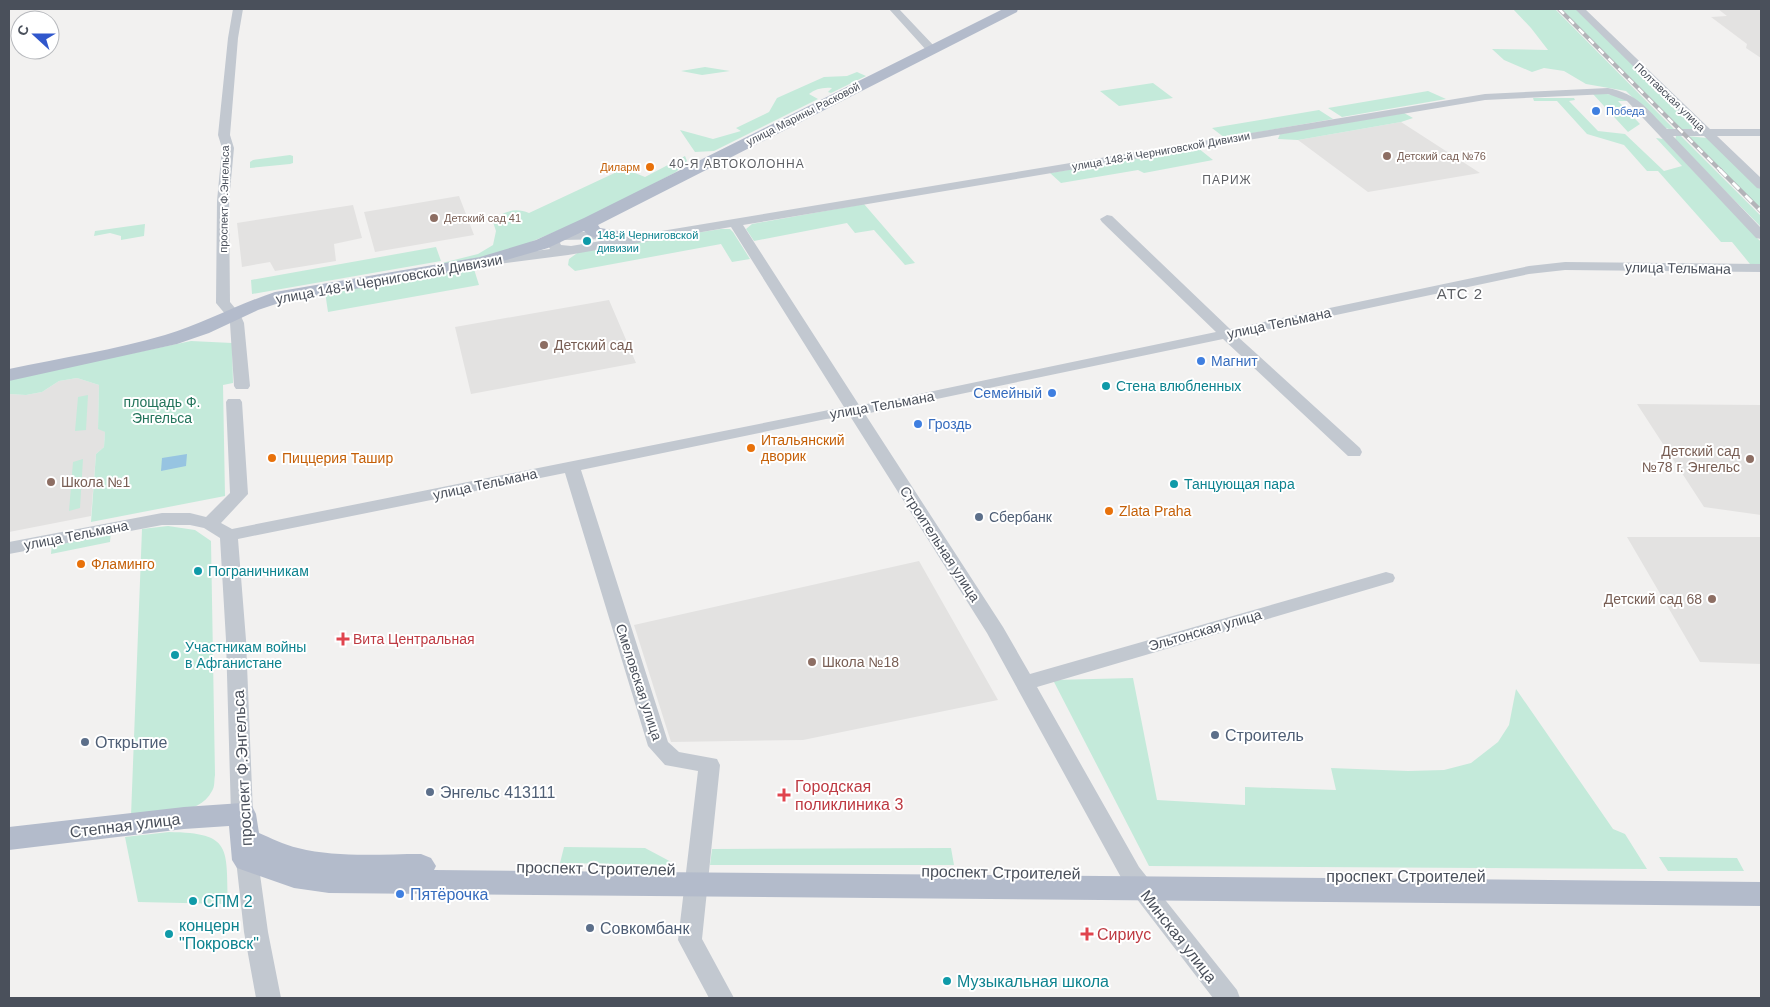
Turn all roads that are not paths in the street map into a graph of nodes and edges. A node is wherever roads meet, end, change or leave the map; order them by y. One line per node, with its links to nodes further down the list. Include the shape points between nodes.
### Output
1 (238, 9): 20 (street, проспект Ф.Энгельса, via 224,135 228,148 223,304)
2 (894, 9): 5 (street)
3 (1012, 9): 5 (main road, улица Марины Расковой)
4 (1580, 9): 8 (street, Полтавская улица)
5 (931, 49): 11 (main road, улица Марины Расковой)
6 (1761, 132): 8 (street)
7 (1664, 133): 8 (street); 12 (street, улица 148-й Черниговской Дивизии, via 1631,99 1608,91 1484,97); 14 (street)
8 (1707, 133): 9 (street, Полтавская улица)
9 (1761, 185)
10 (1107, 219): 21 (street)
11 (590, 222): 15 (main road, улица 148-й Черниговской Дивизии, via 594,232); 16 (main road, улица Марины Расковой)
12 (735, 223): 13 (street, улица 148-й Черниговской Дивизии); 25 (street, Строительная улица)
13 (691, 230): 15 (street, улица 148-й Черниговской Дивизии); 17 (street, улица 148-й Черниговской Дивизии)
14 (1761, 234)
15 (612, 235): 16 (street, улица 148-й Черниговской Дивизии)
16 (559, 237): 17 (street, via 553,242 556,248); 18 (main road, улица Марины Расковой)
17 (571, 250): 18 (street, улица 148-й Черниговской Дивизии)
18 (482, 262): 20 (main road, улица 148-й Черниговской Дивизии, via 282,296)
19 (1761, 268): 21 (street, улица Тельмана, via 1566,266 1530,270)
20 (233, 314): 22 (main road, улица 148-й Черниговской Дивизии, via 170,340); 23 (street, проспект Ф.Энгельса, via 237,323)
21 (1227, 335): 25 (street, улица Тельмана); 26 (street)
22 (9, 375)
23 (242, 386)
24 (234, 402): 28 (street, via 239,494)
25 (854, 410): 27 (street, улица Тельмана); 32 (street, Строительная улица)
26 (1354, 452)
27 (571, 466): 29 (street, улица Тельмана); 35 (street, Смеловская улица, via 659,746 673,759 709,766)
28 (210, 524): 29 (street, улица Тельмана); 30 (street, улица Тельмана, via 190,519 162,519)
29 (229, 535): 33 (street, проспект Ф.Энгельса)
30 (9, 548)
31 (1386, 578): 32 (street, Эльтонская улица)
32 (1025, 682): 37 (street, Строительная улица)
33 (244, 838): 34 (main road, Степная улица, via 184,818); 35 (main road, проспект Строителей, via 294,876 329,881); 39 (street, проспект Ф.Энгельса, via 256,932)
34 (9, 839)
35 (696, 877): 37 (main road, проспект Строителей); 40 (street, via 690,940)
36 (1761, 879): 37 (main road, проспект Строителей)
37 (1137, 881): 38 (main road, проспект Строителей); 41 (street, Минская улица)
38 (1761, 894)
39 (269, 998)
40 (722, 998)
41 (1228, 998)

